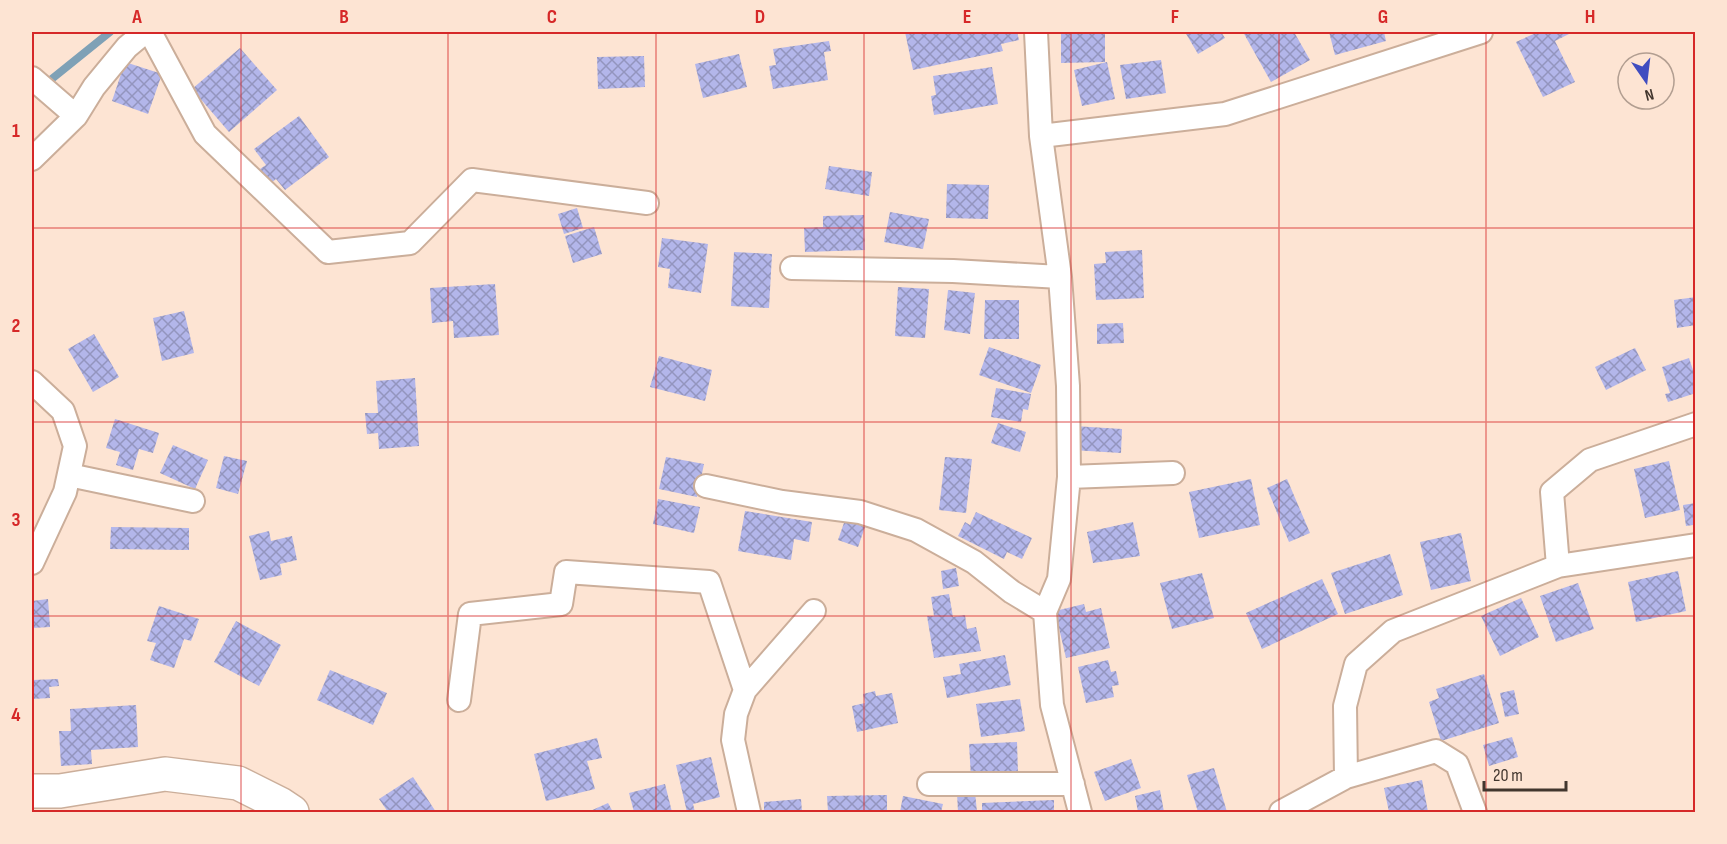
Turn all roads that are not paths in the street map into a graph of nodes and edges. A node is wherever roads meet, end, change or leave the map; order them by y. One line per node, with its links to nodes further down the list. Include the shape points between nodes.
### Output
1 (147, 32): 5 (street, via 127,47); 8 (street, via 205,134 328,252 410,243 472,180)
2 (1036, 32): 6 (street)
3 (1481, 32): 6 (street, via 1226,114)
4 (32, 78): 5 (street)
5 (76, 116): 7 (street)
6 (1041, 136): 10 (street)
7 (32, 159)
8 (647, 203)
9 (792, 268): 10 (street)
10 (1060, 277): 15 (street, via 1068,386)
11 (32, 382): 14 (street, via 63,411 75,446)
12 (1695, 424): 20 (street, via 1590,460 1552,492)
13 (1173, 472): 15 (street)
14 (69, 475): 17 (street); 19 (street)
15 (1069, 477): 22 (street, via 1059,579)
16 (706, 486): 22 (street, via 782,502 860,512 916,530 974,562)
17 (193, 501)
18 (1695, 545): 20 (street)
19 (32, 563)
20 (1558, 566): 25 (street, via 1393,631 1356,664 1345,706)
21 (814, 611): 23 (street)
22 (1045, 612): 27 (street, via 1052,705)
23 (745, 690): 24 (street, via 709,582 566,572 561,604 470,614); 30 (street, via 736,714 733,740)
24 (459, 700)
25 (1346, 777): 32 (street); 33 (street, via 1436,751 1457,764)
26 (929, 784): 27 (street)
27 (1073, 784): 31 (street)
28 (32, 791): 29 (main road, via 60,791 165,774 238,783)
29 (292, 813)
30 (750, 813)
31 (1080, 813)
32 (1281, 813)
33 (1475, 813)

